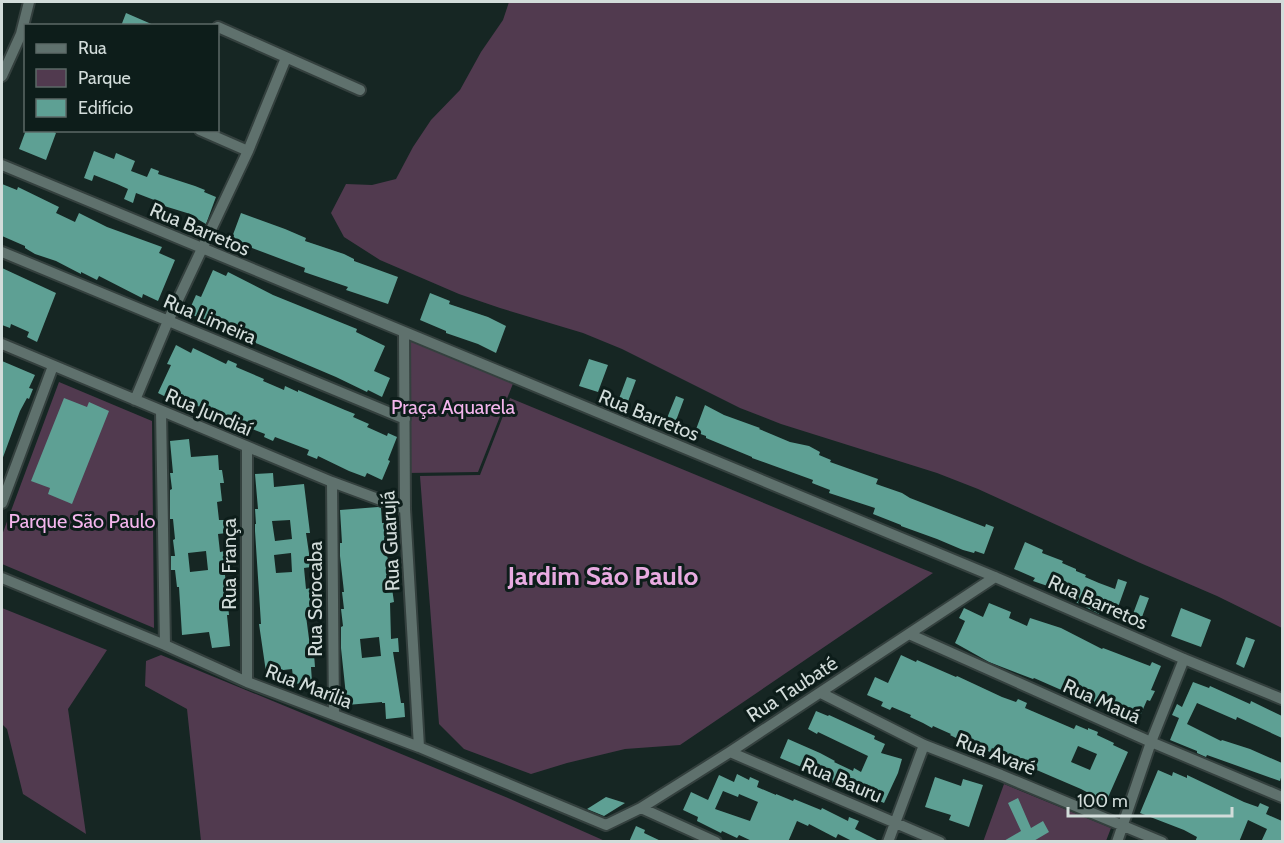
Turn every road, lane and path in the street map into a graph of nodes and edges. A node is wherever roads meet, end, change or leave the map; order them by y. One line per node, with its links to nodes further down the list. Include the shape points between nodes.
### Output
1 (29, 2): 4 (street, via 21,34)
2 (219, 27): 3 (street)
3 (286, 58): 5 (street); 7 (street)
4 (2, 76)
5 (360, 90)
6 (205, 132): 7 (street)
7 (248, 151): 9 (street)
8 (2, 165): 9 (street, Rua Barretos)
9 (202, 249): 11 (street); 12 (street, Rua Barretos)
10 (2, 252): 11 (street, Rua Limeira)
11 (168, 321): 15 (street); 17 (street, Rua Limeira)
12 (404, 334): 17 (street, Rua Guarujá); 22 (street, Rua Barretos)
13 (2, 344): 14 (street, Rua Jundiaí)
14 (53, 366): 15 (street, Rua Jundiaí); 20 (street)
15 (135, 400): 16 (street, Rua Jundiaí)
16 (161, 411): 18 (street, Rua Jundiaí); 25 (street)
17 (405, 419): 21 (street, Rua Guarujá)
18 (247, 447): 19 (street, Rua Jundiaí); 27 (street, Rua França)
19 (332, 482): 21 (street, Rua Jundiaí); 30 (street, Rua Sorocaba)
20 (2, 503)
21 (405, 509): 33 (street, Rua Guarujá)
22 (995, 577): 24 (street, Rua Taubaté); 26 (street, Rua Barretos)
23 (2, 578): 25 (street, Rua Marília)
24 (909, 634): 28 (street, Rua Taubaté); 31 (street, Rua Mauá)
25 (165, 645): 27 (street, Rua Marília)
26 (1184, 659): 29 (street, Rua Barretos); 31 (street)
27 (247, 682): 30 (street, Rua Marília)
28 (821, 693): 32 (street, Rua Avaré); 34 (street, Rua Taubaté)
29 (1282, 699)
30 (334, 715): 33 (street, Rua Marília)
31 (1151, 742): 35 (street, Rua Mauá); 39 (street)
32 (924, 745): 37 (street); 39 (street, Rua Avaré)
33 (419, 747): 38 (street, Rua Marília)
34 (730, 752): 36 (street, Rua Taubaté); 37 (street, Rua Bauru)
35 (1282, 797)
36 (641, 808): 38 (street, Rua Taubaté); 40 (street)
37 (896, 823): 41 (street); 42 (street, Rua Bauru)
38 (606, 825)
39 (1123, 825): 43 (street); 44 (street, Rua Avaré)
40 (717, 842)
41 (888, 842)
42 (940, 842)
43 (1117, 842)
44 (1162, 842)

